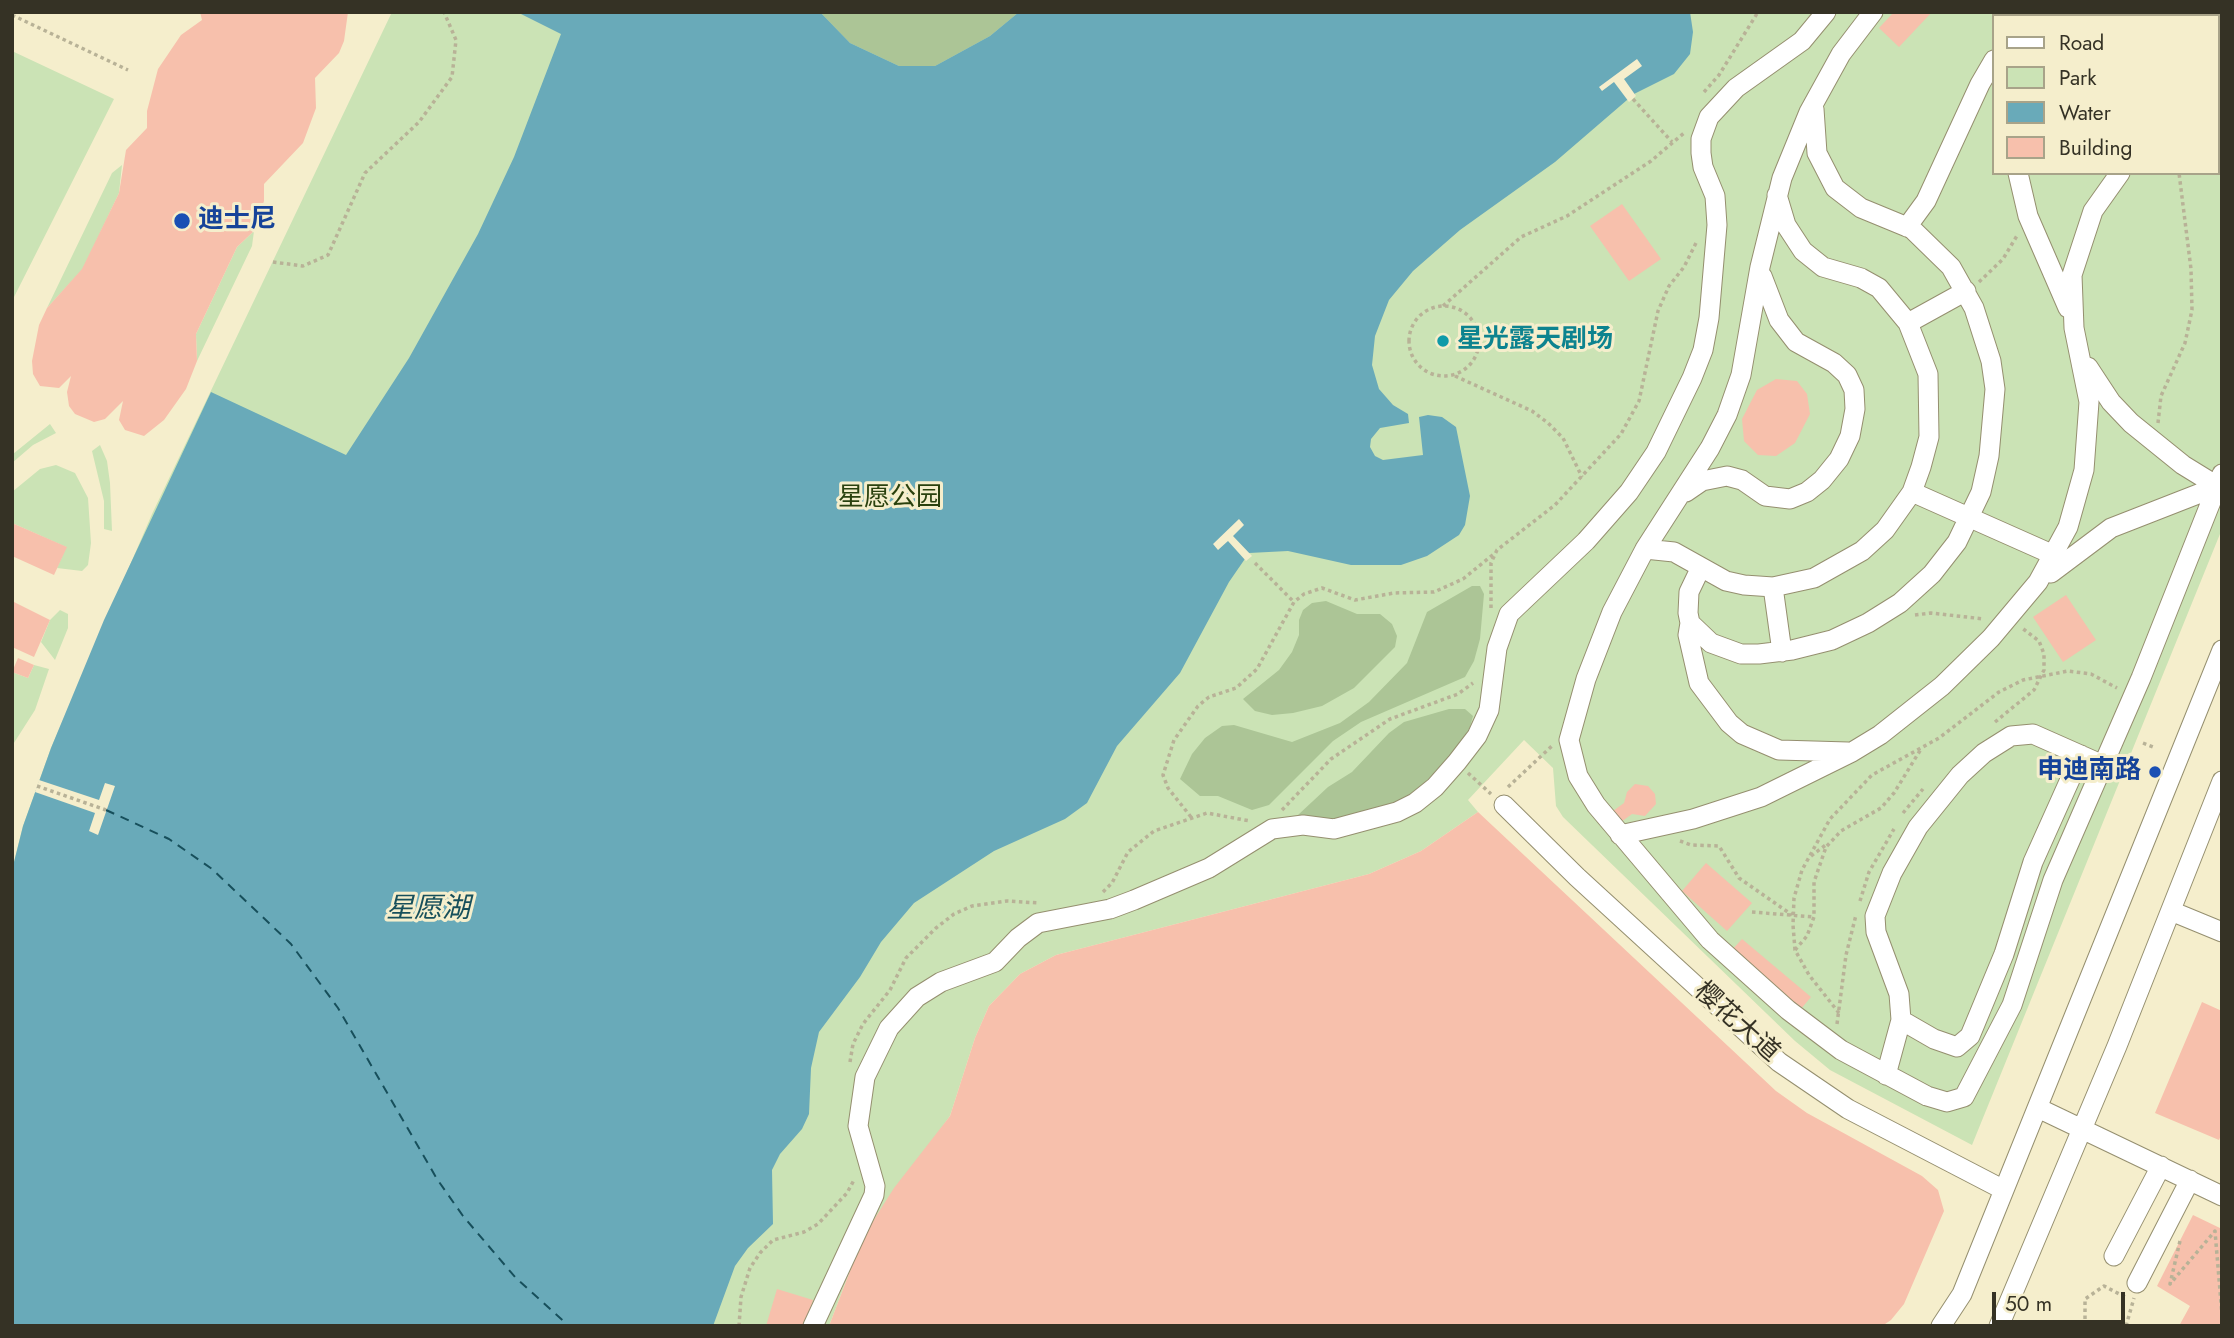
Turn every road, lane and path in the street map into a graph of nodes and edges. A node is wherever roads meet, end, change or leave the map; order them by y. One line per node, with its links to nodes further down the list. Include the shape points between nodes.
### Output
1 (444, 12): 19 (path, via 456,40 452,76 419,122 365,173 328,255 303,266)
2 (1758, 12): 10 (path)
3 (1826, 12): 10 (street, via 1802,41)
4 (1873, 12): 9 (street, via 1841,54)
5 (12, 15): 7 (path)
6 (1993, 62): 17 (street, via 1926,201)
7 (128, 71)
8 (1633, 99): 11 (path)
9 (1813, 104): 15 (street); 17 (street, via 1818,153 1835,188 1861,208)
10 (1704, 109): 11 (path); 53 (street, via 1701,153 1715,196 1717,225 1709,318 1699,359 1668,429 1629,492 1586,541 1509,614 1497,648 1489,710)
11 (1672, 142): 22 (path, via 1567,216 1521,237)
12 (2018, 175): 16 (street)
13 (2119, 175): 24 (street, via 2092,211 2081,242 2073,275)
14 (2179, 175): 26 (path, via 2192,269 2192,310 2185,342 2161,396)
15 (1777, 195): 20 (street); 23 (street, via 1786,225 1803,251 1824,267 1880,288)
16 (2028, 216): 21 (path, via 2003,259); 24 (street)
17 (1907, 227): 21 (street, via 1951,267)
18 (1700, 234): 27 (path, via 1658,311 1639,401 1620,434)
19 (273, 262)
20 (1760, 267): 30 (street, via 1741,375 1715,437); 30 (street, via 1770,304 1790,334 1834,363 1851,383 1855,409 1850,436 1822,480 1790,499 1765,496 1727,476 1702,481)
21 (1966, 291): 23 (street); 31 (street, via 1988,351 1995,389 1989,456)
22 (1443, 306): 25 (path, via 1469,316 1479,336 1475,359); 25 (path, via 1418,318 1409,340 1410,351 1424,370)
23 (1908, 323): 29 (street, via 1927,374 1930,405 1929,437)
24 (2074, 328): 26 (street, via 2096,384); 34 (street, via 2086,379 2089,424 2077,500)
25 (1453, 375): 27 (path, via 1548,423 1563,438)
26 (2155, 443): 28 (street)
27 (1583, 477): 33 (path, via 1534,524)
28 (2220, 483): 34 (street, via 2111,528); 46 (street)
29 (1912, 492): 31 (street); 37 (street, via 1885,530 1862,551 1814,578)
30 (1679, 496): 32 (street)
31 (1970, 520): 34 (street); 44 (street, via 1932,574 1900,603 1832,640)
32 (1645, 549): 36 (street, via 1674,552); 65 (street, via 1612,612 1586,678 1569,740 1578,776)
33 (1497, 550): 38 (path, via 1463,579 1434,592 1355,600 1322,588); 39 (path, via 1491,563)
34 (2060, 557): 41 (street)
35 (1255, 564): 38 (path)
36 (1701, 567): 37 (street, via 1726,581); 42 (street, via 1689,593)
37 (1773, 587): 44 (street)
38 (1294, 602): 62 (path, via 1257,669 1236,688 1198,706 1174,740 1163,775)
39 (1491, 612)
40 (1910, 616): 41 (path)
41 (2010, 617): 50 (street, via 1941,686)
42 (1690, 623): 44 (street, via 1724,650); 50 (street, via 1688,635 1699,683 1714,707 1742,734 1779,750)
43 (2222, 650): 80 (street)
44 (1782, 652)
45 (1478, 676): 61 (path, via 1458,694 1390,719 1355,742 1311,777)
46 (2132, 699): 48 (path, via 2091,674 2042,674 1999,692); 54 (street)
47 (2143, 743): 49 (path)
48 (1922, 746): 66 (path, via 1881,808); 67 (path, via 1872,775 1830,820)
49 (2153, 747)
50 (1853, 752): 64 (street, via 1760,797)
51 (1540, 755): 59 (path, via 1509,785)
52 (2081, 755): 54 (street); 77 (street, via 2033,862 2004,954 1970,1035 1956,1047); 77 (street, via 2033,734 2011,736 1960,775 1919,827 1892,873 1875,916 1899,994)
53 (1457, 762): 59 (path); 92 (street, via 1435,787 1397,812 1334,829 1303,825 1272,829 1209,867 1134,900 1038,923 995,962 941,982 916,997 885,1035 866,1077 858,1125 874,1195)
54 (2103, 765): 79 (street, via 2053,880 2012,1005 1973,1086 1964,1097 1947,1102)
55 (2130, 776): 56 (path)
56 (2140, 779)
57 (2222, 781): 70 (street)
58 (37, 786): 60 (path)
59 (1504, 805): 85 (street, 樱花大道, via 1779,1062 1848,1109)
60 (106, 810)
61 (1277, 815)
62 (1191, 817): 63 (path, via 1207,813); 68 (path, via 1139,841)
63 (1258, 821)
64 (1657, 827): 65 (street); 72 (path, via 1691,845 1718,846 1739,878)
65 (1620, 835): 79 (street, via 1710,940 1749,978 1841,1050)
66 (1834, 839): 67 (path); 73 (path, via 1818,864)
67 (1809, 857): 72 (path)
68 (1100, 895)
69 (1049, 905): 78 (path, via 991,902 954,914 936,928 906,958 890,990 863,1024)
70 (2171, 911): 74 (street); 81 (street)
71 (1752, 912): 72 (path)
72 (1793, 915): 73 (path); 75 (path)
73 (1814, 917): 75 (path)
74 (2222, 932)
75 (1796, 950): 76 (path)
76 (1839, 1013)
77 (1901, 1020): 79 (street)
78 (850, 1064)
79 (1886, 1075)
80 (2038, 1108): 81 (street); 85 (street)
81 (2083, 1128): 82 (street); 94 (street)
82 (2161, 1166): 84 (street); 88 (street)
83 (855, 1175): 91 (path, via 847,1193 818,1224 773,1240 760,1253 741,1297)
84 (2190, 1180): 86 (street); 89 (street)
85 (2004, 1190): 93 (street, via 1962,1294)
86 (2222, 1195)
87 (2182, 1232): 90 (path, via 2171,1284 2216,1231)
88 (2114, 1256)
89 (2135, 1292): 95 (path, via 2104,1286 2085,1299); 96 (path)
90 (2222, 1315)
91 (739, 1326)
92 (813, 1326)
93 (1941, 1326)
94 (1999, 1326)
95 (2085, 1326)
96 (2126, 1326)

